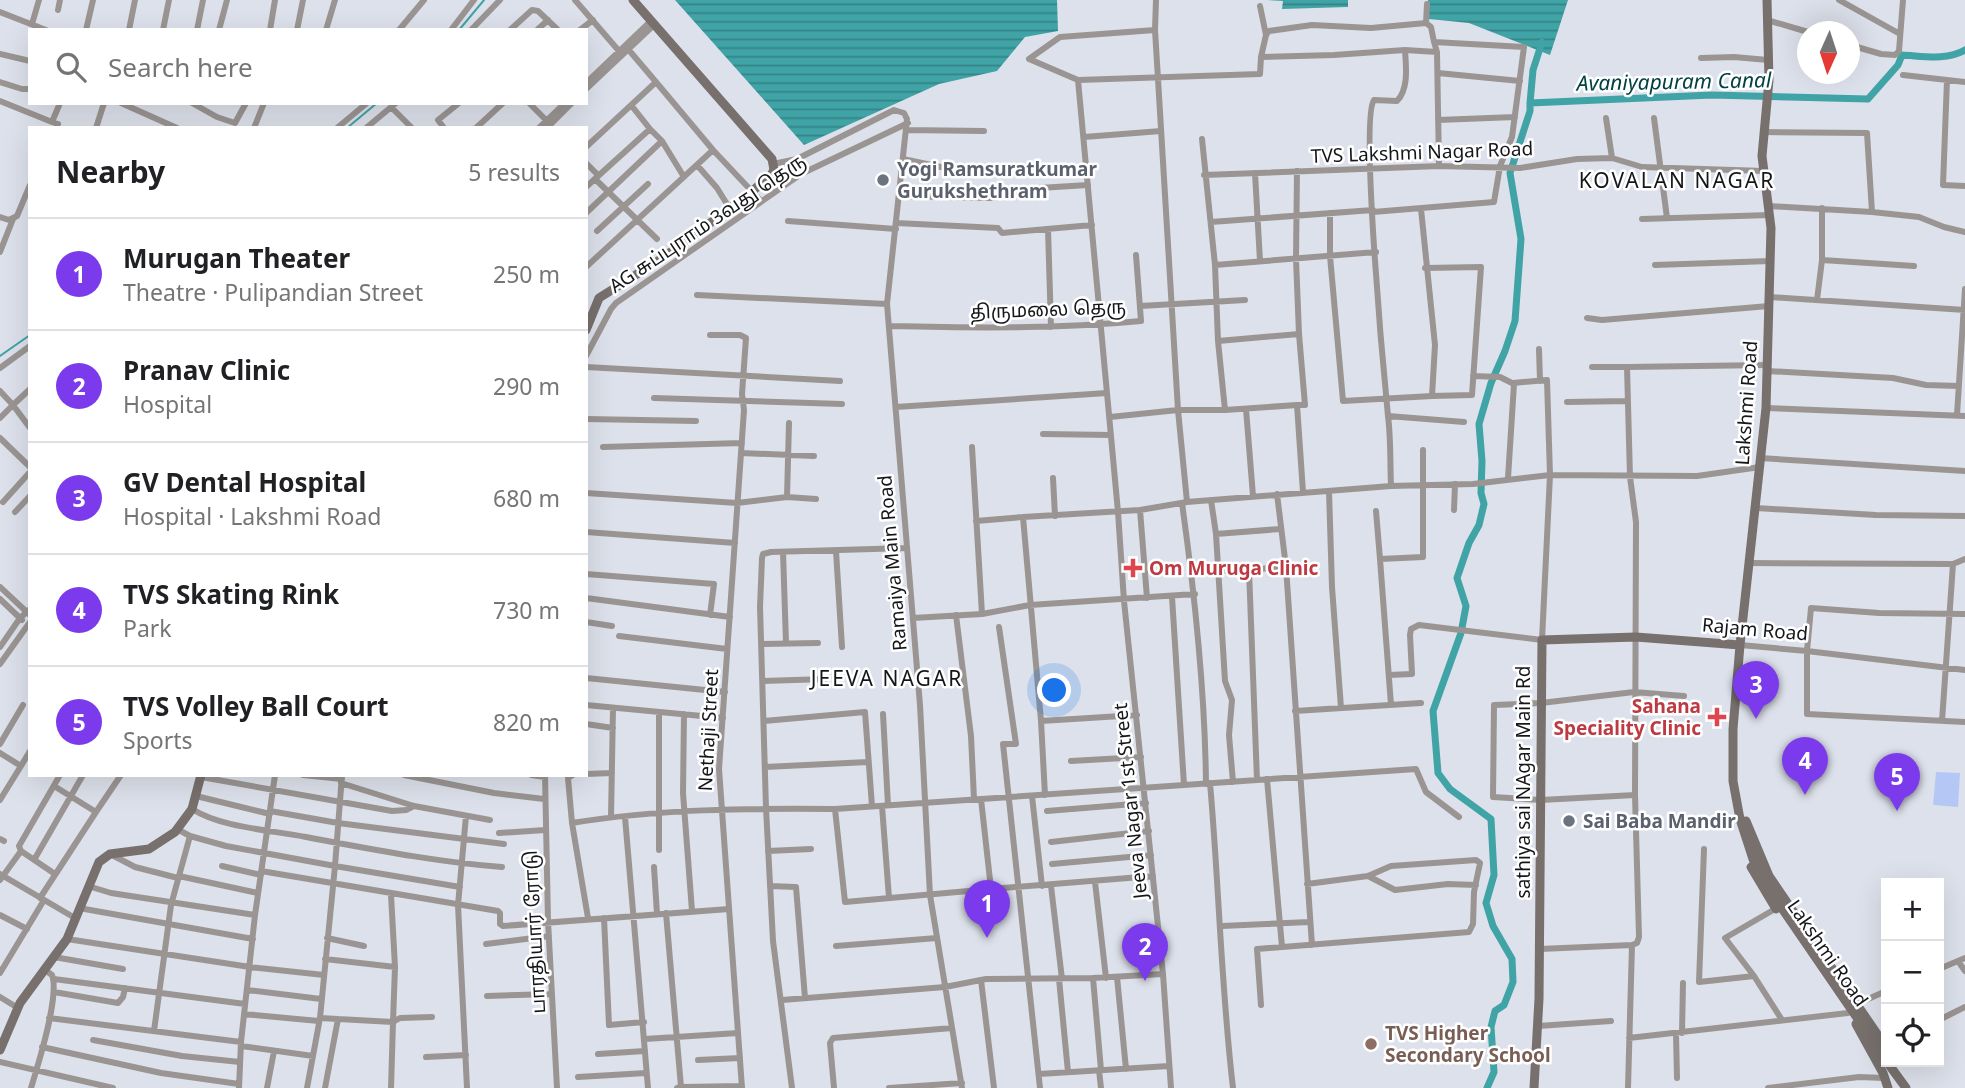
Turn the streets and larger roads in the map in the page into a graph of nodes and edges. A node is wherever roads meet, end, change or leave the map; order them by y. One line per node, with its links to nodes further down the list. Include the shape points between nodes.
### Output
1 (39, 0): 29 (street)
2 (60, 0): 22 (street)
3 (93, 0): 31 (street)
4 (135, 0): 32 (street)
5 (169, 0): 33 (street)
6 (203, 0): 34 (street)
7 (227, 0): 35 (street)
8 (275, 0): 36 (street)
9 (303, 0): 37 (street)
10 (335, 0): 38 (street)
11 (425, 0): 39 (street)
12 (474, 0): 40 (street)
13 (500, 0): 41 (street)
14 (575, 0): 25 (street)
15 (633, 0): 27 (street)
16 (1157, 0): 47 (street)
17 (1767, 0): 26 (street, Lakshmi Road)
18 (1839, 0): 48 (street)
19 (1903, 0): 48 (street)
20 (1427, 4): 28 (street)
21 (1260, 6): 49 (street)
22 (58, 10)
23 (0, 12): 29 (street)
24 (548, 20): 42 (street, via 532,10); 43 (street); 44 (street)
25 (593, 20): 45 (street); 54 (street)
26 (1767, 20): 46 (street); 59 (street, Lakshmi Road)
27 (653, 22): 52 (street); 54 (street); 118 (street)
28 (1426, 23): 49 (street, via 1371,28 1312,25); 50 (street, via 1432,27)
29 (32, 24): 30 (street)
30 (41, 28)
31 (86, 28)
32 (129, 28)
33 (163, 28)
34 (197, 28)
35 (220, 28)
36 (271, 28)
37 (297, 28)
38 (327, 28)
39 (401, 28)
40 (453, 28)
41 (473, 28)
42 (512, 28)
43 (539, 28)
44 (556, 28)
45 (583, 28)
46 (1797, 29)
47 (1155, 30): 63 (street); 64 (street, via 1060,37 1029,59)
48 (1900, 34): 51 (street, via 1895,55)
49 (1266, 35): 57 (street)
50 (1434, 42): 55 (street); 67 (street, via 1524,47)
51 (1860, 48)
52 (628, 49): 54 (street); 69 (street); 71 (street)
53 (1405, 50): 55 (street); 57 (street); 123 (street, via 1401,97 1371,103)
54 (619, 51): 66 (street)
55 (1437, 52): 61 (street)
56 (0, 54): 60 (street)
57 (1261, 57): 63 (street, via 1260,74)
58 (1701, 58): 59 (street)
59 (1768, 60): 110 (street, Lakshmi Road)
60 (28, 61)
61 (1437, 73): 67 (street); 94 (street)
62 (1903, 75): 65 (street)
63 (1158, 79): 64 (street); 109 (street)
64 (1078, 80): 111 (street, Jeeva Nagar 1st Street)
65 (1947, 80): 70 (street); 135 (street, via 1943,185)
66 (588, 81)
67 (1520, 81): 90 (street)
68 (0, 82): 72 (street)
69 (656, 82): 88 (street); 115 (street)
70 (1965, 82)
71 (588, 87)
72 (28, 89)
73 (0, 101): 96 (street)
74 (60, 105): 96 (street)
75 (103, 105): 98 (street)
76 (125, 105): 99 (street)
77 (196, 105): 89 (street)
78 (213, 105): 89 (street)
79 (245, 105): 89 (street, via 235,122)
80 (263, 105): 100 (street)
81 (365, 105): 101 (street)
82 (394, 105): 102 (street); 103 (street)
83 (456, 105): 93 (street)
84 (501, 105): 106 (street)
85 (531, 105): 97 (street)
86 (564, 105): 97 (street)
87 (570, 105): 97 (street)
88 (631, 105): 107 (street); 114 (street)
89 (210, 112)
90 (1515, 117): 94 (street); 122 (street)
91 (1606, 118): 116 (street)
92 (1654, 118): 124 (street)
93 (438, 120): 104 (street); 105 (street)
94 (1438, 120): 121 (street)
95 (907, 121): 108 (street); 117 (street, Ramaiya Main Road); 118 (street, via 894,110 797,159); 138 (street, AG சுப்புராம் 3வது தெரு)
96 (55, 125)
97 (549, 125)
98 (97, 126)
99 (173, 126)
100 (255, 126)
101 (339, 126)
102 (368, 126)
103 (410, 126)
104 (434, 126)
105 (442, 126)
106 (477, 126)
107 (650, 129): 113 (street); 130 (street)
108 (984, 131)
109 (1161, 131): 111 (street); 186 (street)
110 (1763, 132): 127 (street, Lakshmi Road); 147 (street, via 1867,133)
111 (1084, 137): 134 (street, Jeeva Nagar 1st Street)
112 (1202, 139): 129 (street)
113 (662, 141): 131 (street); 137 (street)
114 (588, 145)
115 (713, 150): 119 (street); 138 (street)
116 (1612, 158): 122 (street, TVS Lakshmi Nagar Road); 124 (street, TVS Lakshmi Nagar Road)
117 (903, 159): 125 (street); 139 (street, Ramaiya Main Road)
118 (773, 164): 138 (street)
119 (697, 165): 131 (street); 142 (street)
120 (588, 166): 130 (street)
121 (1439, 166): 122 (street, TVS Lakshmi Nagar Road); 123 (street, TVS Lakshmi Nagar Road)
122 (1500, 166): 143 (street, via 1494,202)
123 (1370, 168): 126 (street, TVS Lakshmi Nagar Road); 145 (street)
124 (1660, 168): 127 (street, TVS Lakshmi Nagar Road); 152 (street)
125 (960, 171)
126 (1297, 171): 128 (street, TVS Lakshmi Nagar Road); 149 (street)
127 (1764, 171): 146 (street, Lakshmi Road)
128 (1255, 173): 129 (street, TVS Lakshmi Nagar Road); 151 (street)
129 (1204, 175): 157 (street)
130 (597, 177): 133 (street); 137 (street)
131 (684, 177): 154 (street)
132 (648, 184): 140 (street)
133 (588, 185)
134 (1088, 185): 139 (street, via 1039,188 991,198); 158 (street, Jeeva Nagar 1st Street)
135 (1965, 186)
136 (28, 190): 153 (street)
137 (607, 193): 140 (street); 144 (street)
138 (757, 196): 142 (street); 164 (street, AG சுப்புராம் 3வது தெரு)
139 (899, 196): 159 (street, Ramaiya Main Road)
140 (624, 206): 154 (street); 161 (street)
141 (1822, 208): 146 (street); 147 (street); 170 (street)
142 (730, 209): 164 (street)
143 (1421, 209): 145 (street); 177 (street)
144 (588, 211)
145 (1373, 211): 148 (street); 166 (street)
146 (1770, 211): 152 (street); 172 (street, Lakshmi Road)
147 (1872, 212): 162 (street, via 1919,217)
148 (1330, 213): 149 (street); 168 (street)
149 (1297, 215): 151 (street); 169 (street)
150 (0, 217): 153 (street)
151 (1258, 218): 157 (street); 171 (street)
152 (1667, 218): 155 (street)
153 (13, 219): 165 (street)
154 (638, 219): 163 (street); 173 (street)
155 (1642, 219)
156 (788, 221): 159 (street)
157 (1211, 222): 174 (street)
158 (1092, 225): 160 (street); 191 (street, Jeeva Nagar 1st Street)
159 (896, 226): 160 (street, via 998,228 1002,233); 185 (street, Ramaiya Main Road)
160 (1048, 229): 193 (street)
161 (597, 231)
162 (1965, 232)
163 (657, 239)
164 (694, 242): 179 (street)
165 (0, 252)
166 (1376, 253): 168 (street); 216 (street)
167 (1136, 255): 187 (street, திருமலை தெரு)
168 (1330, 256): 169 (street); 216 (street, via 1343,401)
169 (1296, 259): 171 (street); 194 (street)
170 (1822, 260): 176 (street); 182 (street)
171 (1260, 261): 174 (street)
172 (1770, 261): 175 (street); 184 (street, Lakshmi Road)
173 (588, 262)
174 (1215, 265): 183 (street)
175 (1655, 265)
176 (1914, 266)
177 (1425, 268): 206 (street, via 1481,267); 214 (street, via 1435,345)
178 (1965, 289): 188 (street)
179 (621, 293): 190 (street, via 599,298); 199 (street, AG சுப்புராம் 3வது தெரு)
180 (697, 295): 185 (street)
181 (1245, 300): 183 (street)
182 (1817, 300): 184 (street); 188 (street)
183 (1216, 302): 186 (street); 196 (street)
184 (1769, 302): 189 (street); 204 (street, Lakshmi Road)
185 (887, 304): 192 (street, Ramaiya Main Road)
186 (1172, 305): 187 (street); 226 (street)
187 (1140, 306): 191 (street, திருமலை தெரு, via 1142,321)
188 (1964, 310): 210 (street)
189 (1587, 318)
190 (588, 322)
191 (1101, 325): 193 (street, திருமலை தெரு); 213 (street, Jeeva Nagar 1st Street)
192 (889, 326): 193 (street, திருமலை தெரு); 223 (street, Ramaiya Main Road)
193 (1051, 327)
194 (1299, 334): 196 (street); 222 (street, via 1305,405)
195 (709, 335): 205 (street, Nethaji Street, via 746,338)
196 (1218, 341): 227 (street)
197 (28, 347): 203 (street)
198 (1539, 349): 208 (street)
199 (588, 352)
200 (588, 367): 205 (street)
201 (1592, 367): 202 (street)
202 (1627, 367): 204 (street); 218 (street)
203 (0, 368)
204 (1767, 368): 210 (street); 224 (street, Lakshmi Road)
205 (744, 374): 207 (street); 217 (street, Nethaji Street)
206 (1473, 376): 209 (street, via 1490,375); 214 (street, via 1472,396)
207 (840, 381)
208 (1540, 381): 209 (street); 251 (street, sathiya sai NAgar Main Rd, via 1547,380)
209 (1513, 383): 254 (street)
210 (1959, 386): 228 (street)
211 (0, 391): 221 (street)
212 (28, 391): 221 (street)
213 (1107, 393): 223 (street); 230 (street, Jeeva Nagar 1st Street)
214 (1432, 396): 216 (street)
215 (654, 398): 217 (street)
216 (1386, 398): 229 (street)
217 (743, 401): 220 (street); 240 (street, Nethaji Street)
218 (1628, 401): 219 (street); 252 (street)
219 (1567, 402)
220 (842, 404)
221 (13, 405): 231 (street); 236 (street)
222 (1297, 405): 225 (street); 259 (street)
223 (896, 407): 284 (street, Ramaiya Main Road)
224 (1766, 408): 228 (street); 247 (street, Lakshmi Road)
225 (1247, 409): 227 (street); 262 (street)
226 (1178, 410): 227 (street); 230 (street); 268 (street)
227 (1224, 410)
228 (1961, 415)
229 (1388, 416): 234 (street); 257 (street)
230 (1110, 417): 238 (street, Jeeva Nagar 1st Street)
231 (0, 418)
232 (588, 419): 233 (street)
233 (696, 421)
234 (1464, 422)
235 (789, 423): 245 (street)
236 (28, 425)
237 (1043, 434): 238 (street)
238 (1111, 435): 275 (street, Jeeva Nagar 1st Street)
239 (0, 438): 248 (street)
240 (742, 443): 241 (street); 244 (street, Nethaji Street)
241 (603, 447)
242 (972, 447): 279 (street)
243 (1423, 450): 256 (street)
244 (741, 453): 245 (street); 269 (street, Nethaji Street)
245 (787, 455): 246 (street); 263 (street)
246 (814, 456)
247 (1760, 462): 249 (street); 252 (street, via 1697,476); 270 (street, Lakshmi Road)
248 (28, 468)
249 (1965, 471)
250 (28, 472): 267 (street)
251 (1550, 475): 252 (street); 254 (street); 321 (street, sathiya sai NAgar Main Rd)
252 (1630, 477): 320 (street, via 1636,522)
253 (1053, 478): 276 (street)
254 (1508, 478): 255 (street)
255 (1455, 484): 256 (street); 272 (street)
256 (1424, 485): 257 (street); 287 (street, via 1423,557)
257 (1391, 486): 258 (street)
258 (1329, 491): 259 (street); 346 (street)
259 (1303, 492): 261 (street)
260 (588, 493): 269 (street)
261 (1277, 494): 262 (street); 280 (street)
262 (1254, 496): 266 (street)
263 (787, 497): 265 (street); 269 (street)
264 (28, 498): 274 (street)
265 (816, 499)
266 (1211, 500): 268 (street); 282 (street)
267 (4, 502)
268 (1185, 502): 271 (street); 294 (street)
269 (737, 503): 283 (street, Nethaji Street)
270 (1756, 508): 277 (street); 289 (street, Lakshmi Road)
271 (1139, 510): 275 (street); 300 (street)
272 (1454, 510)
273 (1376, 511): 287 (street)
274 (15, 512)
275 (1118, 512): 276 (street); 302 (street, Jeeva Nagar 1st Street)
276 (1055, 516): 278 (street)
277 (1965, 516)
278 (1023, 517): 279 (street); 303 (street)
279 (976, 520): 307 (street)
280 (1280, 529): 282 (street); 291 (street)
281 (588, 532): 283 (street)
282 (1216, 534): 293 (street)
283 (734, 543): 311 (street, Nethaji Street)
284 (907, 548): 285 (street); 313 (street, Ramaiya Main Road)
285 (836, 551): 286 (street); 327 (street)
286 (783, 552): 322 (street, via 766,552 762,558); 323 (street)
287 (1380, 559): 333 (street)
288 (1965, 559): 290 (street)
289 (1749, 563): 290 (street); 325 (street, Lakshmi Road)
290 (1954, 564): 305 (street)
291 (1286, 567): 292 (street); 348 (street)
292 (1249, 570): 293 (street); 381 (street)
293 (1217, 572): 294 (street); 382 (street, via 1225,681 1231,700)
294 (1192, 573): 297 (street)
295 (588, 574): 309 (street, via 714,584)
296 (0, 587): 304 (street)
297 (1195, 594): 298 (street); 383 (street)
298 (1172, 597): 300 (street); 384 (street)
299 (588, 598): 309 (street)
300 (1147, 598): 302 (street)
301 (0, 599): 312 (street)
302 (1124, 601): 303 (street); 351 (street, Jeeva Nagar 1st Street)
303 (1030, 606): 307 (street); 355 (street)
304 (28, 611)
305 (1950, 612): 308 (street); 329 (street, via 1811,608); 331 (street)
306 (28, 613): 312 (street)
307 (982, 614): 310 (street)
308 (1965, 614)
309 (710, 615): 311 (street)
310 (956, 615): 313 (street); 395 (street)
311 (730, 617): 328 (street, Nethaji Street)
312 (20, 618): 315 (street); 326 (street)
313 (913, 618): 399 (street, Ramaiya Main Road)
314 (588, 622): 317 (street)
315 (28, 624)
316 (28, 626): 330 (street)
317 (612, 626)
318 (999, 627): 392 (street, via 1016,744 1003,744)
319 (619, 635): 328 (street)
320 (1636, 636): 321 (street, Rajam Road); 325 (street, Rajam Road); 338 (street)
321 (1542, 640): 333 (street, via 1419,625 1411,629 1412,674); 341 (street, sathiya sai NAgar Main Rd)
322 (762, 643): 323 (street); 336 (street)
323 (786, 643): 324 (street)
324 (818, 643)
325 (1740, 645): 329 (street, Rajam Road); 404 (street, Lakshmi Road, via 1733,729)
326 (0, 647)
327 (842, 648)
328 (727, 649): 337 (street, Nethaji Street)
329 (1807, 651): 331 (street, Rajam Road); 353 (street, via 1807,714)
330 (0, 664)
331 (1947, 668): 332 (street, Rajam Road); 353 (street)
332 (1965, 670)
333 (1389, 675): 344 (street)
334 (588, 678): 337 (street)
335 (826, 680): 336 (street)
336 (763, 681): 354 (street)
337 (725, 692): 352 (street, Nethaji Street)
338 (1634, 692): 339 (street); 341 (street); 389 (street)
339 (1684, 695)
340 (1421, 703): 344 (street)
341 (1541, 703): 398 (street, sathiya sai NAgar Main Rd); 398 (street, via 1494,705 1493,797)
342 (23, 705): 359 (street)
343 (588, 705): 345 (street)
344 (1391, 705): 346 (street)
345 (613, 708): 347 (street); 358 (street)
346 (1341, 708): 348 (street)
347 (659, 712): 350 (street); 413 (street)
348 (1295, 712): 377 (street)
349 (883, 713): 401 (street)
350 (684, 714): 352 (street); 411 (street)
351 (1137, 715): 355 (street); 362 (street, Jeeva Nagar 1st Street)
352 (723, 718): 407 (street, Nethaji Street)
353 (1942, 720): 356 (street)
354 (764, 721): 364 (street, via 865,712); 366 (street)
355 (1041, 721): 388 (street)
356 (1965, 722)
357 (588, 724): 358 (street)
358 (613, 727): 367 (street)
359 (0, 744)
360 (0, 753): 365 (street)
361 (28, 754): 365 (street)
362 (1141, 757): 363 (street); 386 (street, Jeeva Nagar 1st Street)
363 (1071, 761)
364 (868, 762): 366 (street); 403 (street)
365 (21, 766): 396 (street)
366 (765, 766): 405 (street)
367 (612, 773): 368 (street); 415 (street)
368 (588, 774)
369 (59, 777): 385 (street)
370 (82, 777): 390 (street)
371 (120, 777): 409 (street)
372 (275, 777): 387 (street)
373 (322, 777): 379 (street)
374 (414, 777): 394 (street)
375 (545, 777): 394 (street, பாரதியார் ரோடு)
376 (570, 777): 420 (street)
377 (1300, 777): 380 (street); 417 (street, via 1416,769 1426,792); 452 (street)
378 (206, 778): 387 (street); 393 (street)
379 (342, 779): 397 (street); 402 (street)
380 (1267, 779): 381 (street); 483 (street)
381 (1257, 780): 382 (street)
382 (1233, 782): 383 (street)
383 (1208, 783): 384 (street); 485 (street)
384 (1184, 785): 386 (street)
385 (54, 786): 390 (street); 433 (street, via 21,843)
386 (1145, 788): 388 (street); 400 (street, Jeeva Nagar 1st Street)
387 (274, 790): 397 (street); 412 (street)
388 (1045, 795): 391 (street)
389 (1635, 795): 398 (street); 494 (street, via 1639,937)
390 (70, 796): 409 (street); 438 (street)
391 (1032, 796): 392 (street); 456 (street)
392 (1010, 797): 395 (street); 460 (street)
393 (203, 799): 410 (street); 412 (street)
394 (544, 799): 422 (street, பாரதியார் ரோடு)
395 (977, 799): 399 (street); 461 (street)
396 (0, 800)
397 (340, 800): 402 (street, via 392,811); 419 (street)
398 (1541, 800): 498 (street, sathiya sai NAgar Main Rd)
399 (926, 803): 401 (street); 464 (street, Ramaiya Main Road)
400 (1146, 803): 408 (street); 423 (street, Jeeva Nagar 1st Street)
401 (885, 805): 403 (street); 465 (street)
402 (414, 806): 414 (street)
403 (872, 806): 406 (street)
404 (1738, 807): 469 (street, Lakshmi Road, via 1754,862); 534 (street, Lakshmi Road, via 1769,876)
405 (766, 808): 406 (street); 407 (street); 434 (street)
406 (835, 809): 465 (street, via 845,902)
407 (721, 811): 411 (street); 470 (street, Nethaji Street)
408 (1047, 811)
409 (96, 812): 446 (street)
410 (197, 812): 421 (street); 424 (street)
411 (684, 812): 413 (street); 472 (street)
412 (270, 813): 419 (street); 421 (street)
413 (658, 814): 416 (street); 432 (street)
414 (466, 816): 418 (street); 426 (street)
415 (611, 817): 416 (street); 420 (street)
416 (625, 817): 477 (street)
417 (1459, 817)
418 (490, 820)
419 (338, 823): 426 (street); 428 (street)
420 (572, 823): 479 (street)
421 (268, 830): 428 (street); 435 (street)
422 (545, 830): 425 (street); 481 (street, பாரதியார் ரோடு)
423 (1149, 831): 427 (street); 436 (street, Jeeva Nagar 1st Street)
424 (182, 832): 435 (street); 437 (street, via 149,849); 450 (street)
425 (499, 833)
426 (464, 841): 429 (street); 439 (street)
427 (1051, 842)
428 (336, 843): 439 (street); 442 (street)
429 (504, 844)
430 (811, 849): 434 (street)
431 (1704, 849): 512 (street, via 1699,982)
432 (659, 850)
433 (21, 851): 438 (street); 449 (street)
434 (768, 851): 455 (street)
435 (264, 852): 442 (street); 445 (street)
436 (1151, 855): 440 (street); 447 (street, Jeeva Nagar 1st Street)
437 (116, 858): 450 (street); 459 (street, via 99,862)
438 (34, 860): 446 (street)
439 (462, 864): 443 (street); 458 (street)
440 (1052, 864)
441 (222, 866): 445 (street)
442 (335, 866): 453 (street); 458 (street)
443 (502, 867)
444 (654, 867): 474 (street)
445 (261, 873): 453 (street); 462 (street)
446 (55, 874): 466 (street)
447 (1153, 876): 451 (street); 510 (street, Jeeva Nagar 1st Street)
448 (1368, 876): 452 (street); 454 (street, via 1395,890); 454 (street, via 1391,866 1476,860 1480,866)
449 (1, 877): 466 (street)
450 (179, 877): 462 (street); 467 (street)
451 (1096, 882): 457 (street); 515 (street)
452 (1307, 884): 482 (street)
453 (332, 885): 463 (street); 488 (street)
454 (1476, 885): 493 (street, via 1469,932)
455 (770, 886): 530 (street, via 796,887); 532 (street)
456 (1042, 886): 457 (street); 460 (street)
457 (1051, 886): 517 (street)
458 (460, 887): 468 (street)
459 (93, 888): 467 (street); 471 (street)
460 (1019, 888): 461 (street); 516 (street)
461 (992, 889): 464 (street)
462 (258, 893): 476 (street)
463 (391, 895): 468 (street); 504 (street)
464 (930, 895): 465 (street); 489 (street, Ramaiya Main Road)
465 (889, 898)
466 (42, 899): 478 (street); 486 (street)
467 (172, 901): 476 (street); 484 (street)
468 (458, 905): 481 (street, via 498,911 501,925); 566 (street)
469 (1776, 905): 512 (street, via 1725,938); 538 (street, Lakshmi Road); 564 (street)
470 (729, 909): 472 (street); 552 (street, Nethaji Street)
471 (84, 910): 478 (street); 484 (street)
472 (692, 911): 473 (street)
473 (666, 913): 474 (street); 554 (street)
474 (657, 914): 477 (street)
475 (0, 915): 486 (street)
476 (256, 915): 490 (street)
477 (634, 915): 480 (street); 548 (street)
478 (75, 918): 491 (street)
479 (588, 918): 480 (street); 481 (street)
480 (604, 918): 548 (street, via 609,1025)
481 (548, 921): 487 (street, பாரதியார் ரோடு)
482 (1309, 922): 483 (street); 493 (street)
483 (1279, 923): 485 (street); 497 (street)
484 (168, 924): 490 (street); 499 (street)
485 (1222, 926): 605 (street)
486 (27, 929): 509 (street)
487 (549, 936): 492 (street); 527 (street, பாரதியார் ரோடு)
488 (327, 938): 495 (street); 501 (street)
489 (937, 938): 496 (street); 521 (street, Ramaiya Main Road)
490 (253, 939): 503 (street)
491 (72, 940): 499 (street); 500 (street)
492 (486, 944)
493 (1312, 945): 497 (street)
494 (1632, 945): 498 (street); 555 (street)
495 (364, 946)
496 (836, 946)
497 (1282, 947): 535 (street, via 1257,950)
498 (1540, 949): 549 (street, sathiya sai NAgar Main Rd)
499 (163, 954): 503 (street); 525 (street)
500 (54, 957): 506 (street); 507 (street)
501 (325, 960): 504 (street); 511 (street)
502 (1962, 960): 505 (street); 508 (street)
503 (250, 967): 511 (street); 523 (street)
504 (395, 967): 547 (street)
505 (1944, 967)
506 (123, 969)
507 (45, 970): 518 (street); 537 (street)
508 (1965, 971)
509 (0, 973)
510 (1163, 974): 513 (street); 573 (street, Jeeva Nagar 1st Street)
511 (324, 975): 531 (street)
512 (1754, 976): 545 (street)
513 (1117, 977): 515 (street); 576 (street)
514 (1093, 978): 515 (street); 517 (street); 578 (street)
515 (1106, 978)
516 (1028, 979): 517 (street); 519 (street); 581 (street)
517 (1060, 979): 579 (street)
518 (58, 980): 522 (street); 524 (street)
519 (981, 980): 521 (street); 601 (street)
520 (1683, 983): 553 (street)
521 (945, 987): 530 (street); 550 (street, Ramaiya Main Road)
522 (125, 988): 524 (street, via 117,1003); 525 (street)
523 (247, 990): 531 (street); 533 (street)
524 (56, 992): 541 (street)
525 (159, 993): 533 (street); 551 (street)
526 (1881, 993): 534 (street)
527 (552, 994): 528 (street); 596 (street, பாரதியார் ரோடு)
528 (487, 996)
529 (0, 997): 537 (street)
530 (805, 998): 532 (street)
531 (321, 999): 543 (street)
532 (782, 1000): 598 (street)
533 (245, 1004): 539 (street)
534 (1857, 1004): 557 (street, Lakshmi Road)
535 (1261, 1005)
536 (1965, 1007): 542 (street)
537 (18, 1008): 561 (street)
538 (1848, 1013): 545 (street); 585 (street, Lakshmi Road)
539 (244, 1014): 543 (street); 559 (street)
540 (432, 1017): 547 (street)
541 (51, 1018): 551 (street); 560 (street)
542 (1944, 1018)
543 (319, 1019): 544 (street); 567 (street)
544 (338, 1019): 547 (street); 593 (street)
545 (1782, 1020): 553 (street)
546 (1611, 1021): 549 (street)
547 (393, 1022): 594 (street)
548 (644, 1022): 556 (street)
549 (1538, 1026): 606 (street, sathiya sai NAgar Main Rd)
550 (952, 1028): 584 (street, Ramaiya Main Road); 599 (street, via 833,1038)
551 (154, 1031): 559 (street)
552 (738, 1033): 554 (street); 569 (street, Nethaji Street)
553 (1679, 1033): 555 (street); 583 (street)
554 (677, 1037): 556 (street); 587 (street)
555 (1629, 1038): 607 (street)
556 (645, 1039): 563 (street)
557 (1881, 1039)
558 (93, 1040): 572 (street)
559 (241, 1044): 562 (street); 572 (street)
560 (46, 1047): 577 (street); 586 (street)
561 (0, 1050)
562 (274, 1051): 567 (street); 591 (street)
563 (645, 1051): 565 (street); 580 (street)
564 (1881, 1053)
565 (598, 1054)
566 (466, 1055): 568 (street); 595 (street)
567 (313, 1056): 592 (street)
568 (426, 1057)
569 (740, 1058): 570 (street); 588 (street, Nethaji Street)
570 (698, 1060)
571 (0, 1062): 577 (street)
572 (240, 1062): 586 (street)
573 (1169, 1066): 576 (street); 604 (street, Jeeva Nagar 1st Street)
574 (1891, 1067): 609 (street, bridge)
575 (1896, 1067): 585 (street)
576 (1126, 1069): 578 (street)
577 (40, 1070): 589 (street); 590 (street)
578 (1100, 1070): 579 (street); 603 (street)
579 (1068, 1072): 581 (street)
580 (646, 1073): 582 (street); 597 (street)
581 (1039, 1074): 602 (street)
582 (578, 1077)
583 (1677, 1078)
584 (962, 1085): 600 (street)
585 (1886, 1085): 608 (street, via 1858,1077)
586 (239, 1086)
587 (679, 1087): 588 (street)
588 (742, 1087)
589 (31, 1088)
590 (113, 1088)
591 (267, 1088)
592 (307, 1088)
593 (325, 1088)
594 (391, 1088)
595 (467, 1088)
596 (557, 1088)
597 (648, 1088)
598 (792, 1088)
599 (834, 1088)
600 (890, 1088)
601 (994, 1088)
602 (1040, 1088)
603 (1101, 1088)
604 (1171, 1088)
605 (1233, 1088)
606 (1534, 1088)
607 (1628, 1088)
608 (1768, 1088)
609 (1906, 1088)

